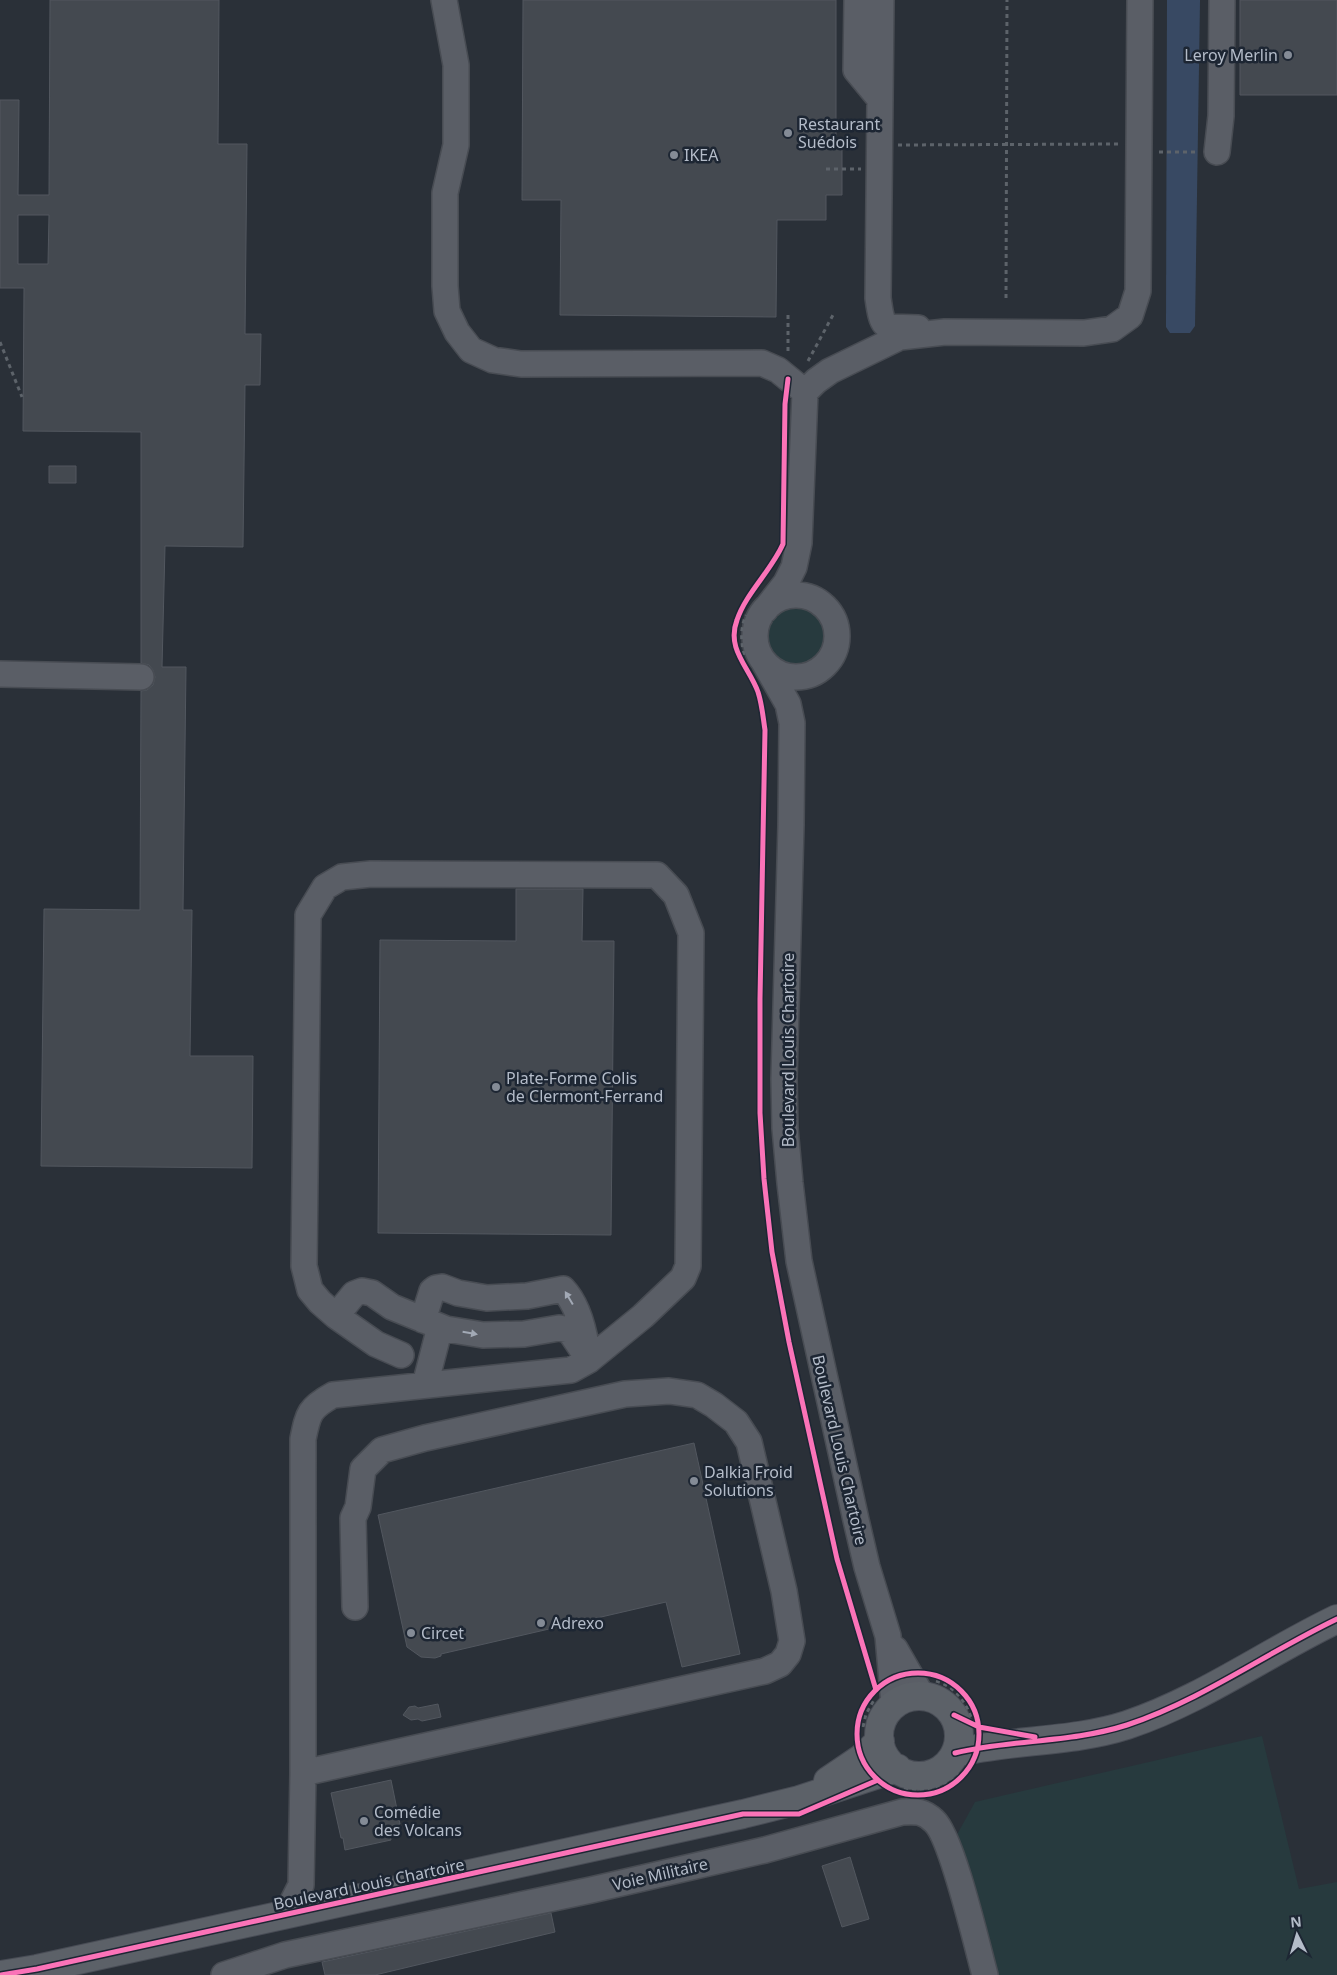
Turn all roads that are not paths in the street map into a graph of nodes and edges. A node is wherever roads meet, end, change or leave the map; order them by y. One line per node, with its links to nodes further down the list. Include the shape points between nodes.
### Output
1 (444, 0): 11 (street, via 456,64 456,145 445,193 445,286 447,311 471,350 493,360 521,364 762,363 778,370)
2 (857, 0): 6 (street, via 856,70)
3 (880, 0): 6 (street)
4 (1140, 0): 9 (street, via 1148,148 1138,291 1130,316 1112,329 1084,333)
5 (1222, 0): 7 (street, via 1221,116)
6 (880, 98): 8 (street)
7 (1212, 152)
8 (878, 298): 9 (street, via 882,322 886,326); 10 (street, via 870,333)
9 (945, 332): 10 (street, via 900,337)
10 (839, 366): 11 (street, via 816,381)
11 (797, 385): 12 (street)
12 (799, 543): 13 (street, via 790,575); 14 (street, via 806,569)
13 (765, 610): 14 (street, via 774,602 797,595 809,597); 15 (street, via 755,636)
14 (829, 611): 17 (street, via 835,621 836,645 832,656)
15 (764, 662): 17 (street, via 787,676); 19 (street, via 788,704)
16 (0, 674): 18 (street)
17 (813, 674): 19 (street)
18 (141, 677)
19 (792, 723): 27 (street, Boulevard Louis Chartoire, via 784,1079 790,1183 799,1261 833,1424 867,1567)
20 (336, 1316): 21 (street, via 354,1294 362,1291); 22 (street, via 376,1344); 23 (street, via 310,1290 304,1266 308,915 325,887 342,877 371,874 657,875 676,895 691,933 688,1266 683,1278 643,1316)
21 (432, 1324): 23 (street, one-way to 23, via 483,1335 524,1334 559,1328 569,1330); 23 (street, one-way to 21, via 583,1329 572,1302 563,1290 487,1298 436,1288 432,1291); 24 (street)
22 (401, 1355)
23 (589, 1360): 24 (street, via 571,1370)
24 (425, 1385): 30 (street, via 333,1395 320,1402 307,1416 303,1439)
25 (355, 1608): 30 (street, via 353,1518 358,1507 363,1469 382,1450 625,1394 669,1391 697,1395 714,1405 736,1422 749,1442 784,1591 792,1641 780,1664 765,1671)
26 (1337, 1619): 28 (main road, via 1192,1698 1129,1724 1092,1735 1050,1740)
27 (903, 1686): 28 (main road, via 946,1705); 29 (main road, via 882,1721)
28 (969, 1736): 29 (main road, via 949,1762 930,1774 913,1774)
29 (876, 1762): 32 (main road, Boulevard Louis Chartoire, via 799,1800)
30 (303, 1773): 31 (street)
31 (301, 1885): 32 (street, via 313,1895); 33 (street, via 290,1907)
32 (336, 1903): 33 (main road, Boulevard Louis Chartoire)
33 (277, 1916): 34 (main road, Boulevard Louis Chartoire)
34 (1, 1975)
35 (224, 1975): 36 (street, Voie Militaire, via 285,1955 591,1890 764,1850 902,1812 920,1811 936,1822 949,1849)
36 (985, 1975)

